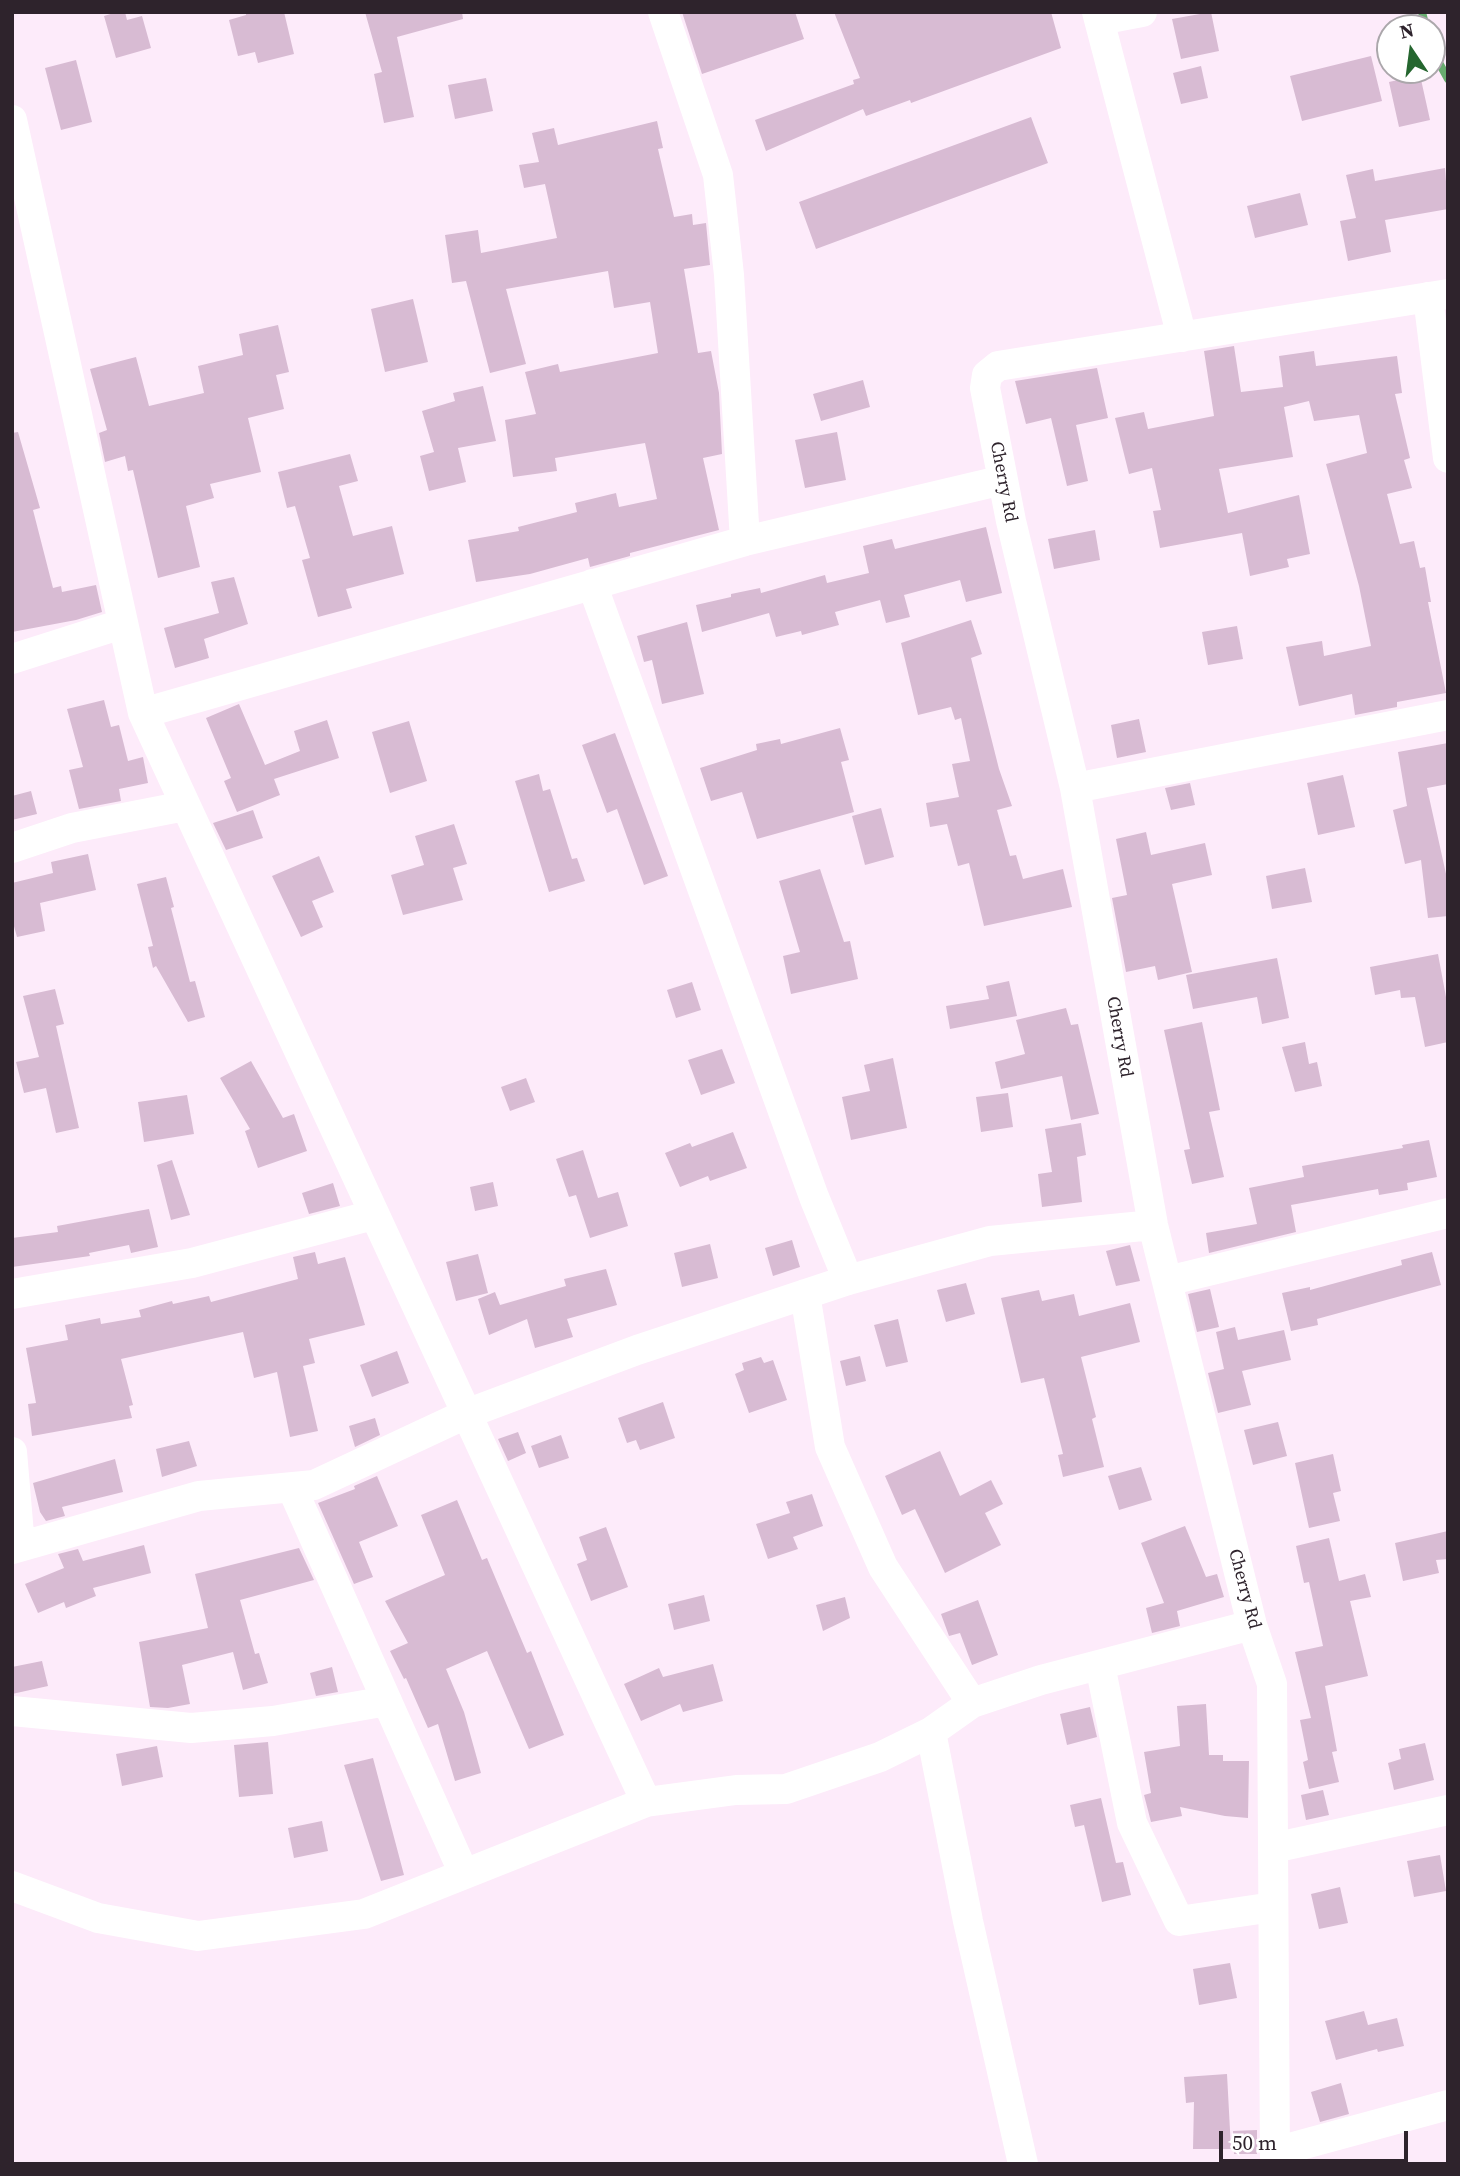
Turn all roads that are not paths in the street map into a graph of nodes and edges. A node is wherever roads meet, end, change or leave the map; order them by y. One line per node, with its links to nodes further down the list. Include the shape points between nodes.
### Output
1 (663, 12): 9 (street, via 718,175 729,275)
2 (1142, 12): 3 (street)
3 (1098, 16): 6 (street)
4 (12, 120): 11 (street)
5 (1438, 296): 6 (street, Cherry Rd); 7 (street)
6 (1182, 337): 8 (street, Cherry Rd, via 998,366 987,375 985,388)
7 (1448, 458)
8 (1003, 480): 9 (street); 15 (street, Cherry Rd)
9 (745, 541): 10 (street)
10 (592, 584): 13 (street); 21 (street)
11 (122, 624): 12 (street); 13 (street)
12 (12, 659)
13 (143, 713): 16 (street)
14 (1448, 715): 15 (street)
15 (1075, 788): 20 (street, Cherry Rd)
16 (185, 806): 17 (street, via 72,828); 19 (street)
17 (12, 848)
18 (1448, 1213): 22 (street)
19 (373, 1215): 23 (street, via 192,1263); 25 (street)
20 (1153, 1225): 21 (street, via 990,1241); 22 (street, Cherry Rd)
21 (848, 1280): 24 (street)
22 (1167, 1281): 29 (street, Cherry Rd)
23 (12, 1294)
24 (805, 1294): 25 (street); 32 (street, via 830,1447 883,1567)
25 (466, 1414): 27 (street, via 314,1485); 35 (street)
26 (12, 1452): 28 (street)
27 (292, 1488): 28 (street, via 199,1496); 31 (street)
28 (16, 1548)
29 (1252, 1625): 30 (street); 37 (street, Cherry Rd, via 1272,1684)
30 (1100, 1665): 32 (street); 40 (street, via 1132,1823 1179,1921)
31 (387, 1701): 33 (street, via 273,1721 191,1728); 38 (street)
32 (972, 1703): 34 (street)
33 (12, 1711)
34 (931, 1732): 35 (street, via 846,1771 786,1789 736,1790); 43 (street)
35 (646, 1802): 38 (street)
36 (1448, 1810): 37 (street)
37 (1273, 1848): 40 (street, Cherry Rd)
38 (464, 1874): 39 (street, via 364,1914 198,1936 98,1918)
39 (12, 1886)
40 (1273, 1907): 42 (street, Cherry Rd)
41 (1448, 2105): 42 (street)
42 (1275, 2158)
43 (1023, 2164)

